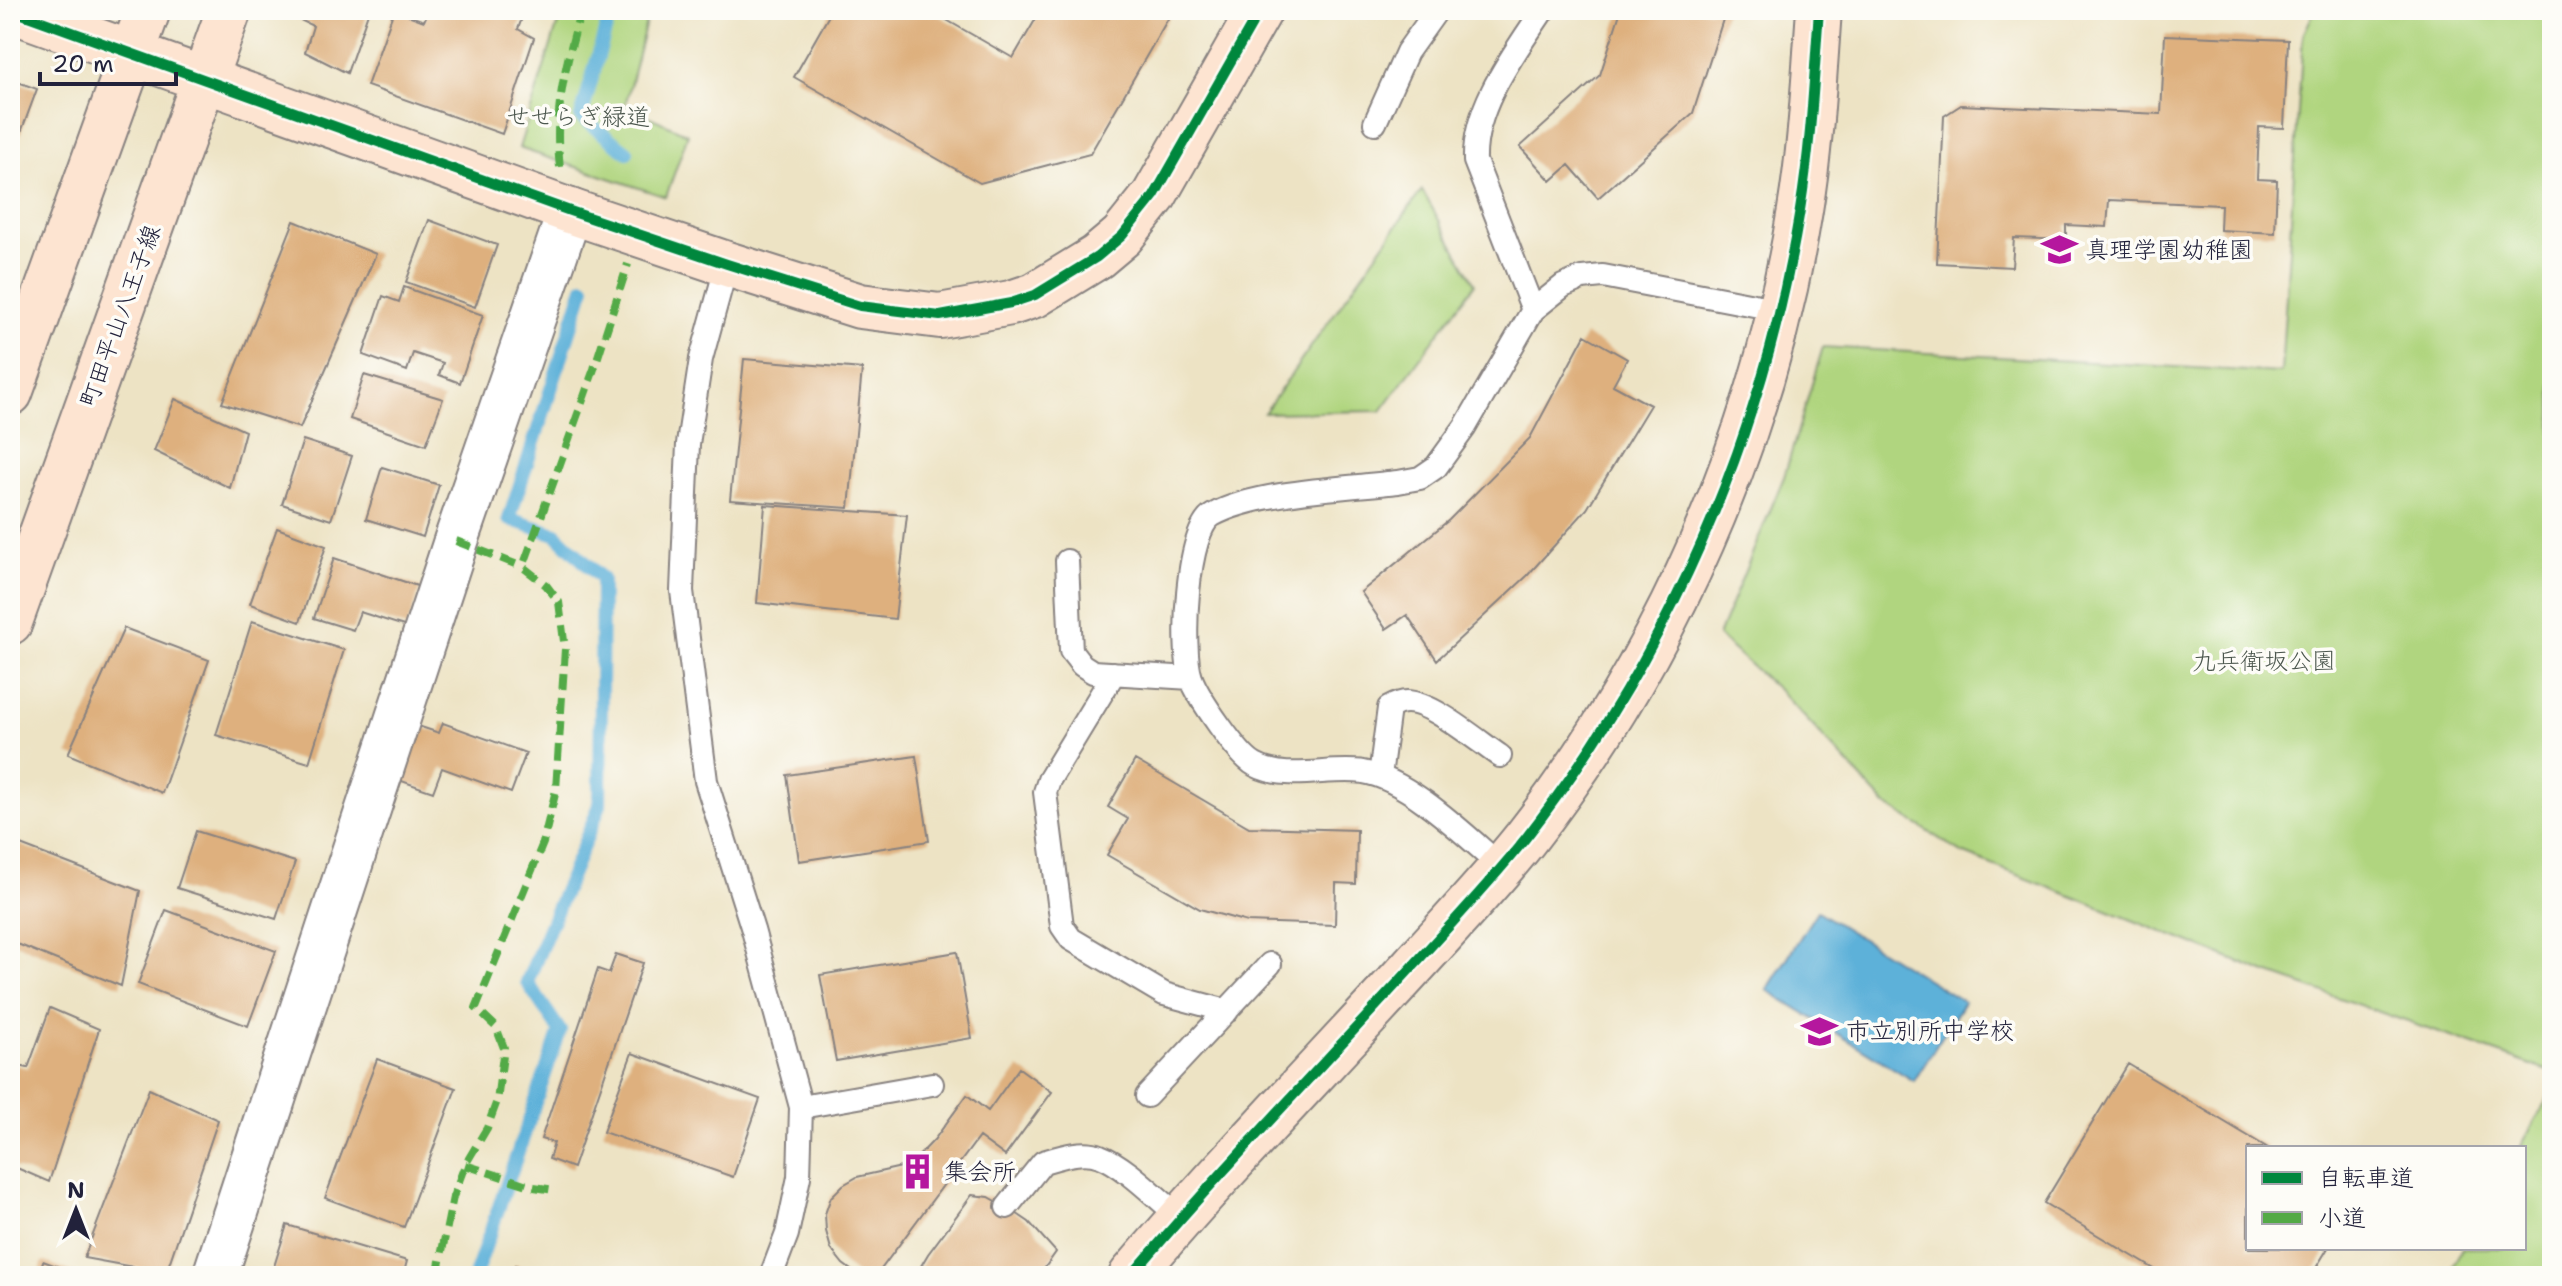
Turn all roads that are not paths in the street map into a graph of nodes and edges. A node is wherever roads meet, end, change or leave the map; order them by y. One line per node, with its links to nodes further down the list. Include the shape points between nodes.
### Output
1 (11, 10): 9 (street)
2 (148, 10): 9 (street)
3 (229, 10): 10 (street, 町田平山八王子線)
4 (1260, 10): 13 (street, via 1154,196 1097,257 1035,295 967,313 908,314 860,306)
5 (1437, 10): 11 (lane, via 1407,52)
6 (1515, 10): 8 (lane)
7 (1819, 10): 15 (street, via 1802,196)
8 (1539, 16): 14 (lane, via 1479,122 1475,141 1475,161)
9 (132, 53): 10 (street); 16 (street)
10 (205, 79): 12 (street); 18 (street, 町田平山八王子線)
11 (1375, 123)
12 (570, 211): 13 (street); 31 (street)
13 (727, 264): 28 (lane, via 701,359 688,444 682,591 706,781)
14 (1533, 310): 15 (lane, via 1563,286 1603,276); 20 (lane, via 1465,427 1436,467 1420,478 1261,499 1210,516 1198,535 1190,583)
15 (1780, 310): 23 (street, via 1723,493 1690,571 1612,716)
16 (10, 393)
17 (1067, 561): 19 (lane, via 1073,657 1093,672)
18 (10, 622)
19 (1114, 673): 20 (lane); 25 (lane, via 1045,792 1062,926 1071,939 1164,994)
20 (1191, 678): 22 (lane, via 1223,732 1252,764 1269,771 1362,771)
21 (1500, 756): 22 (lane, via 1424,706 1408,702 1389,708)
22 (1380, 776): 23 (lane, via 1408,789)
23 (1502, 867): 30 (street)
24 (1270, 964): 25 (lane)
25 (1227, 1011): 27 (lane)
26 (932, 1084): 28 (lane)
27 (1147, 1096)
28 (801, 1107): 32 (lane, via 799,1177)
29 (1007, 1207): 30 (lane, via 1043,1162 1084,1154 1100,1156)
30 (1182, 1219): 33 (street)
31 (215, 1276)
32 (771, 1276)
33 (1131, 1276)

